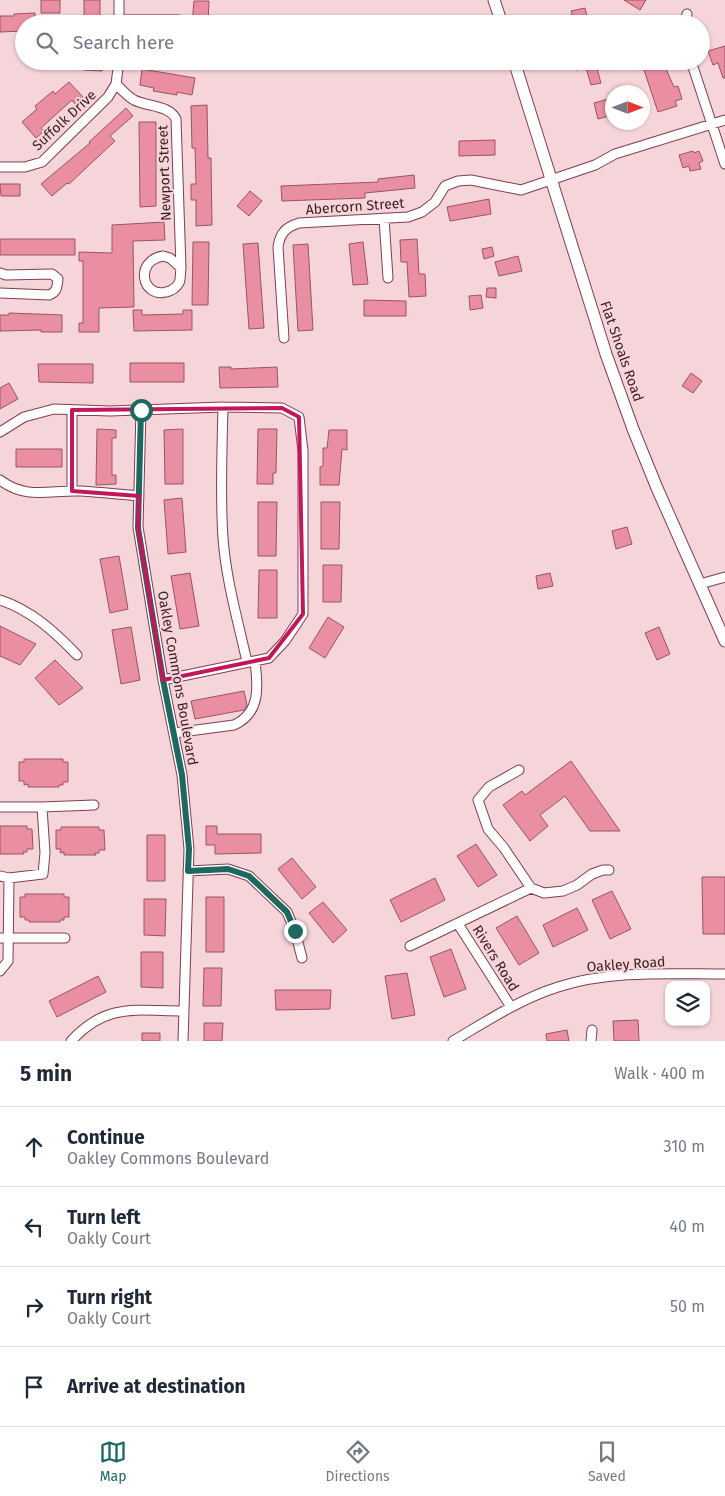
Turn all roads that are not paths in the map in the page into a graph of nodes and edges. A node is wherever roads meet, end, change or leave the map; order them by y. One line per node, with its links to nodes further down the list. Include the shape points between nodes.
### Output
1 (119, 0): 3 (street)
2 (494, 0): 4 (street)
3 (119, 15)
4 (499, 15)
5 (118, 70): 8 (street, Suffolk Drive)
6 (517, 70): 13 (street, Flat Shoals Road)
7 (695, 70): 10 (street)
8 (116, 84): 12 (street, Suffolk Drive, via 108,97 42,162 25,167); 15 (street, Newport Street, via 134,100 168,110 176,119)
9 (725, 120): 10 (street, Abercorn Street)
10 (712, 124): 11 (street); 13 (street, Abercorn Street, via 615,154 596,165)
11 (725, 164)
12 (0, 167)
13 (551, 181): 14 (street, Abercorn Street, via 521,190 471,180 458,181 445,186 435,202 422,212 408,217); 28 (street, Flat Shoals Road, via 633,429)
14 (384, 218): 17 (street); 19 (street, Abercorn Street, via 299,223 283,232 278,247)
15 (181, 268): 15 (street, via 170,258 156,257 146,267 145,281 154,291 169,292 179,282)
16 (0, 273): 18 (street, via 52,274 58,279 57,289 49,295)
17 (388, 278)
18 (0, 293)
19 (284, 338)
20 (222, 407): 22 (street); 32 (street, via 223,540 233,600); 32 (street, via 282,408 299,417 302,614 285,641 269,658)
21 (72, 410): 22 (street); 23 (street, via 54,409 24,417); 25 (street)
22 (141, 410): 26 (street, Oakley Commons Boulevard)
23 (0, 432)
24 (0, 480): 25 (street, via 25,492)
25 (72, 491): 26 (street)
26 (139, 496): 33 (street, Oakley Commons Boulevard, via 138,528)
27 (725, 577): 28 (street)
28 (700, 584): 30 (street, Flat Shoals Road)
29 (0, 600): 31 (street, via 16,605 54,631)
30 (725, 641)
31 (77, 656)
32 (251, 662): 33 (street); 34 (street, via 256,690 250,715 234,725)
33 (163, 680): 34 (street, Oakley Commons Boulevard)
34 (174, 733): 40 (street, Oakley Commons Boulevard, via 182,775)
35 (519, 770): 42 (street, via 489,787 478,800 488,829)
36 (94, 806): 38 (street)
37 (0, 807): 38 (street)
38 (42, 807): 41 (street, via 45,853 42,874)
39 (609, 870): 42 (street, via 592,874 563,891 544,894)
40 (188, 871): 47 (street, via 228,869 249,876 287,912); 51 (street, Oakley Commons Boulevard)
41 (4, 877): 44 (street)
42 (531, 888): 43 (street)
43 (458, 924): 46 (street); 50 (street, Rivers Road)
44 (4, 938): 45 (street); 48 (street, via 8,961)
45 (65, 938)
46 (410, 946)
47 (302, 958)
48 (0, 971)
49 (725, 974): 50 (street, Oakley Road, via 606,977 558,987)
50 (511, 1007): 55 (street, Oakley Road)
51 (184, 1011): 53 (street, via 124,1010 104,1015 83,1027); 54 (street, Oakley Commons Boulevard)
52 (592, 1030): 56 (street)
53 (71, 1041)
54 (183, 1041)
55 (453, 1041)
56 (591, 1041)

